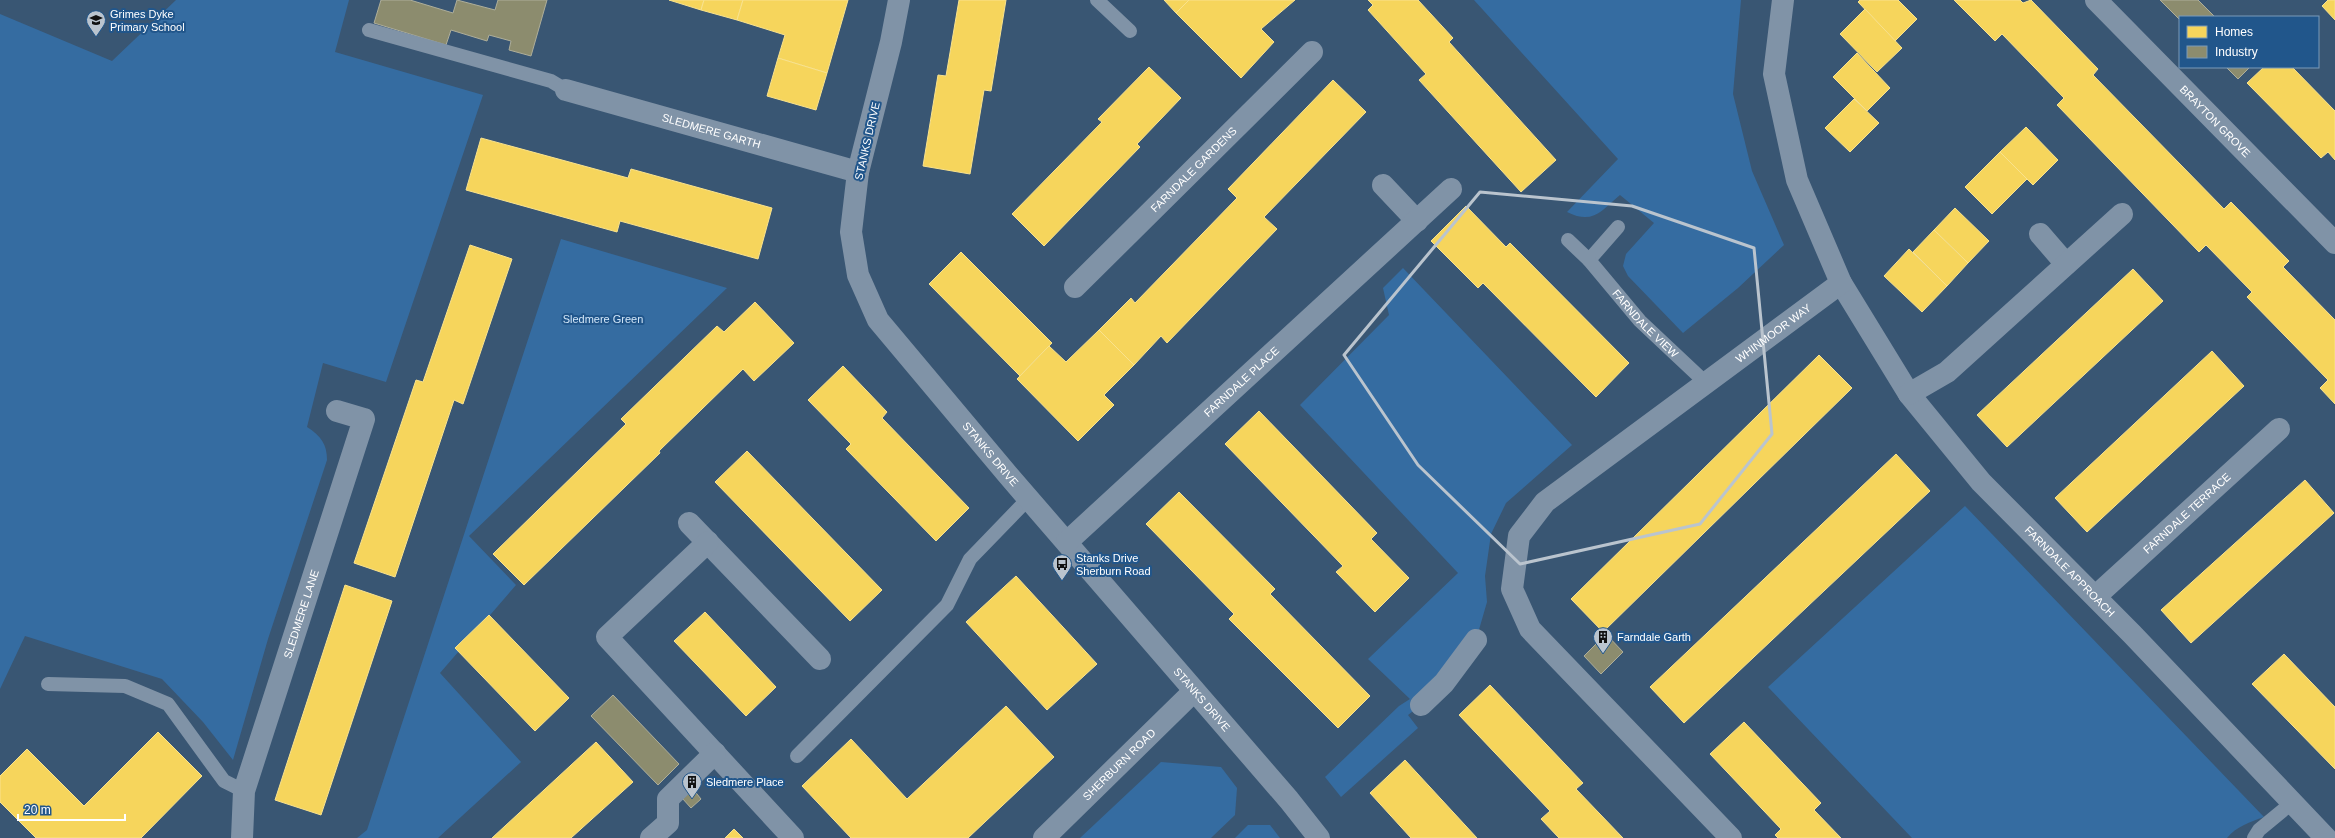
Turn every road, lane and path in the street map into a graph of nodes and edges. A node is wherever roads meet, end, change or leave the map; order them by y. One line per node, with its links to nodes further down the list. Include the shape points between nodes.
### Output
1 (899, 0): 9 (street, STANKS DRIVE)
2 (1097, 0): 6 (lane)
3 (1783, 0): 20 (street, via 1774,74 1797,180)
4 (2096, 0): 17 (street, BRAYTON GROVE)
5 (369, 30): 8 (lane, via 551,81)
6 (1130, 31)
7 (1312, 52): 21 (street, FARNDALE GARDENS)
8 (566, 90): 9 (street, SLEDMERE GARTH)
9 (858, 172): 26 (street, STANKS DRIVE, via 851,232 858,275 878,320)
10 (1383, 185): 13 (street)
11 (1451, 189): 13 (street, FARNDALE PLACE)
12 (2122, 214): 19 (street)
13 (1417, 221): 29 (street, FARNDALE PLACE)
14 (1618, 227): 18 (lane)
15 (2040, 234): 19 (street)
16 (1568, 240): 18 (lane, FARNDALE VIEW)
17 (2335, 243)
18 (1589, 260): 22 (lane, FARNDALE VIEW, via 1640,321)
19 (2066, 264): 23 (street, via 1947,372)
20 (1841, 283): 22 (street, WHINMOOR WAY); 23 (street, FARNDALE APPROACH)
21 (1075, 287)
22 (1706, 383): 45 (street, WHINMOOR WAY, via 1545,502 1519,536 1512,589 1530,629)
23 (1910, 394): 30 (street, FARNDALE APPROACH, via 1981,482)
24 (337, 411): 38 (street, SLEDMERE LANE, via 364,419)
25 (2279, 429): 30 (street, FARNDALE TERRACE)
26 (1029, 498): 29 (street, STANKS DRIVE); 37 (lane, via 970,559 947,605)
27 (689, 522): 28 (street)
28 (708, 542): 32 (street); 36 (street, via 607,637)
29 (1067, 542): 34 (street, STANKS DRIVE)
30 (2096, 596): 39 (street, FARNDALE APPROACH)
31 (1476, 640): 35 (street, via 1444,683)
32 (820, 658)
33 (48, 684): 38 (lane, via 125,686 168,704 224,781)
34 (1194, 691): 43 (street, SHERBURN ROAD); 44 (street, STANKS DRIVE)
35 (1421, 705)
36 (715, 753): 41 (street, via 668,799 668,823); 42 (street)
37 (797, 756)
38 (244, 791): 40 (street, SLEDMERE LANE)
39 (2293, 802): 46 (lane, via 2259,830); 47 (street, FARNDALE APPROACH)
40 (242, 838)
41 (651, 838)
42 (793, 838)
43 (1044, 838)
44 (1319, 838)
45 (1731, 838)
46 (2254, 838)
47 (2326, 838)

